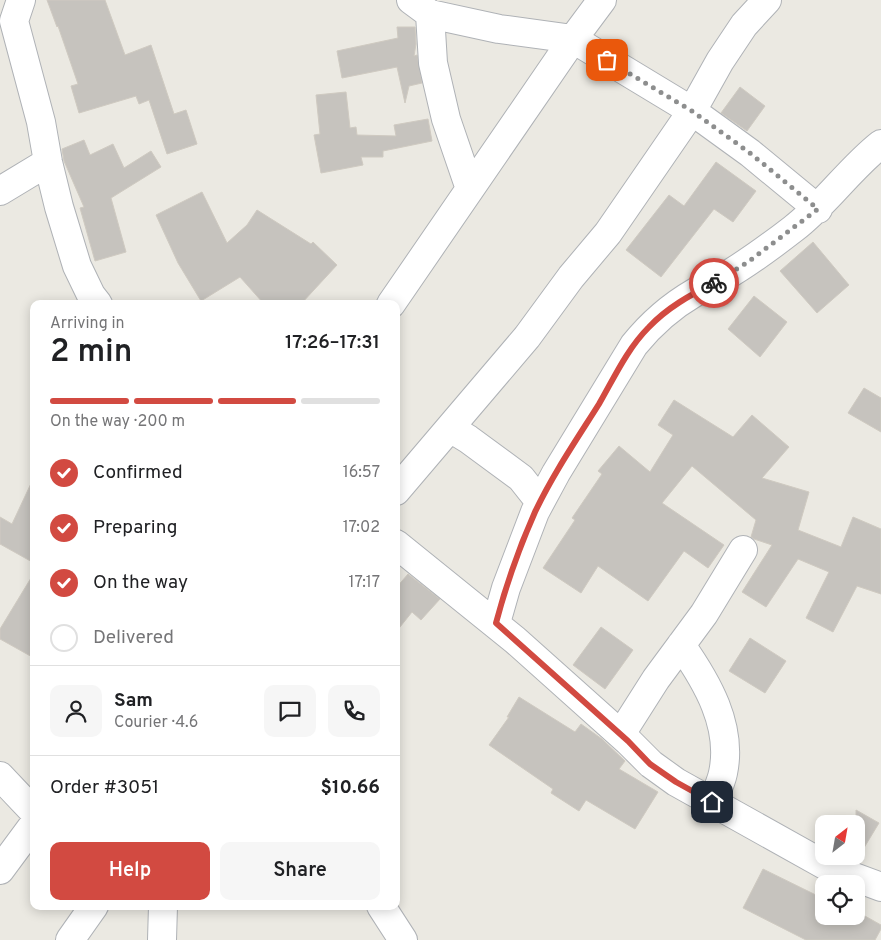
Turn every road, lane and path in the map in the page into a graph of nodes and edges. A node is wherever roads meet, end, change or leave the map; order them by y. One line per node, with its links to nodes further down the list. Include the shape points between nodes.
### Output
1 (21, 0): 8 (street, via 14,21 41,122)
2 (602, 0): 5 (street)
3 (767, 0): 6 (street, via 744,25)
4 (421, 7): 5 (street, via 499,29); 9 (street, via 446,119)
5 (573, 39): 6 (street); 9 (street)
6 (692, 111): 11 (street); 14 (street, via 608,233 527,337)
7 (881, 144): 11 (street, via 852,170)
8 (48, 162): 10 (street); 12 (street, via 77,266)
9 (470, 189): 13 (street)
10 (0, 191)
11 (818, 209): 16 (street, via 748,262 665,312 647,329 622,363)
12 (95, 300)
13 (394, 300)
14 (450, 428): 15 (street); 16 (street, via 521,478)
15 (400, 486)
16 (540, 502): 19 (street, via 519,550)
17 (400, 547): 19 (street)
18 (743, 550): 20 (street)
19 (496, 623): 21 (street)
20 (681, 645): 21 (street); 23 (street, via 695,664 718,709 723,731 723,774)
21 (621, 734): 23 (street, via 650,764)
22 (0, 776): 24 (street)
23 (712, 802): 27 (street, via 830,868)
24 (30, 808)
25 (30, 829): 26 (street)
26 (0, 870)
27 (881, 887)
28 (91, 910): 31 (street)
29 (163, 910): 32 (street)
30 (384, 910): 33 (street)
31 (70, 940)
32 (162, 940)
33 (403, 940)

